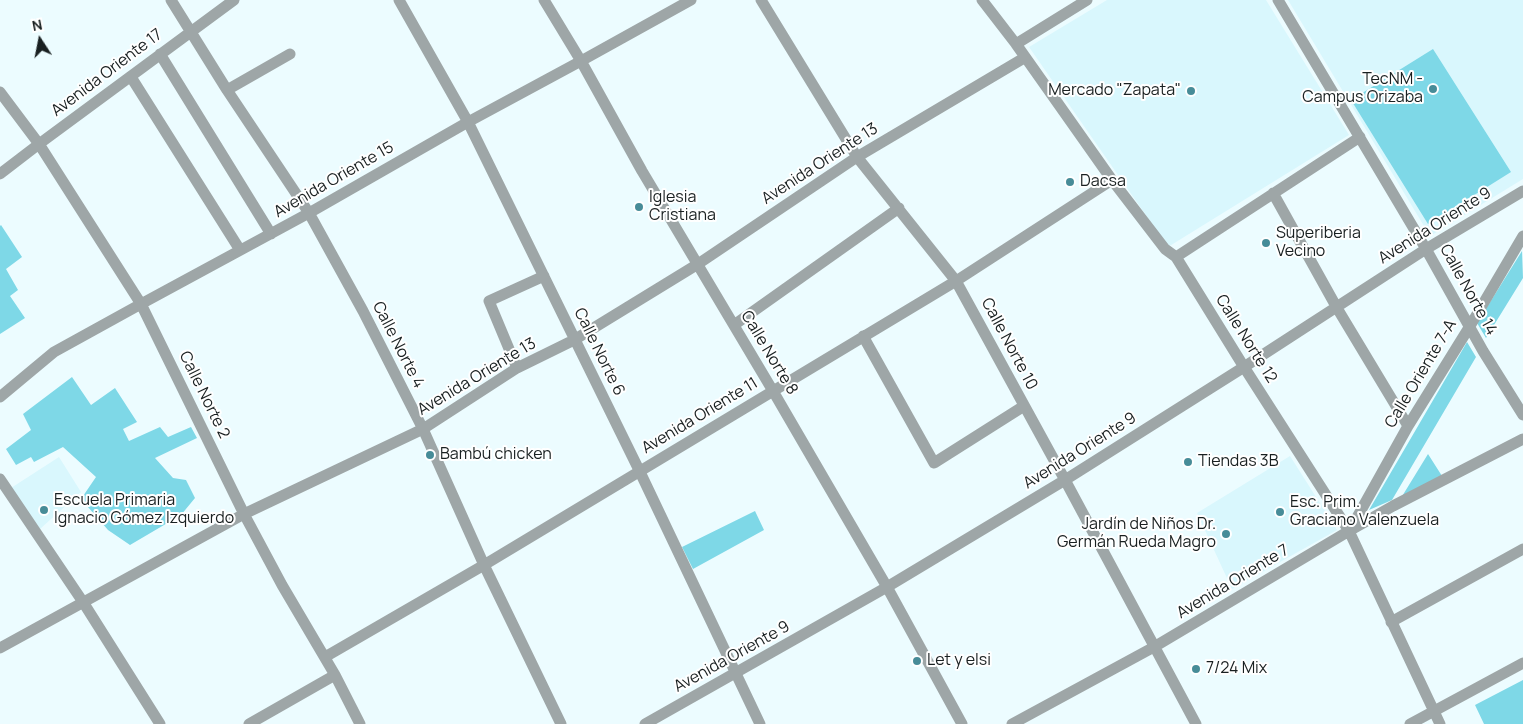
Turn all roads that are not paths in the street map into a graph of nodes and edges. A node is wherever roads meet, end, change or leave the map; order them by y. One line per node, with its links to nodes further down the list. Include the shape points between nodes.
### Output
1 (171, 0): 10 (street, Calle Norte 4)
2 (234, 0): 10 (street, Avenida Oriente 17)
3 (399, 0): 19 (street, Calle Norte 6)
4 (544, 0): 15 (street, Calle Norte 8)
5 (691, 0): 15 (street, Avenida Oriente 15)
6 (761, 0): 22 (street, Calle Norte 10)
7 (982, 0): 11 (street, Calle Norte 12)
8 (1087, 0): 11 (street)
9 (1278, 0): 20 (street, Calle Norte 14)
10 (190, 32): 12 (street, Avenida Oriente 17); 17 (street, Calle Norte 4)
11 (1016, 44): 14 (street, Calle Norte 12)
12 (160, 54): 16 (street, Avenida Oriente 17); 29 (street)
13 (290, 54): 17 (street)
14 (1024, 58): 22 (street, Avenida Oriente 13); 24 (street, Calle Norte 12)
15 (582, 61): 19 (street, Avenida Oriente 15); 34 (street, Calle Norte 8)
16 (131, 77): 21 (street, Avenida Oriente 17); 32 (street)
17 (227, 90): 28 (street, Calle Norte 4)
18 (0, 92): 21 (street, Calle Norte 2)
19 (468, 122): 28 (street, Avenida Oriente 15); 35 (street, Calle Norte 6)
20 (1360, 137): 26 (street); 31 (street, Calle Norte 14)
21 (39, 144): 23 (street, Avenida Oriente 17); 37 (street, Calle Norte 2)
22 (857, 157): 27 (street, Calle Norte 10); 34 (street, Avenida Oriente 13)
23 (0, 174)
24 (1112, 180): 33 (street, Calle Norte 12, via 1165,249); 36 (street, Avenida Oriente 11)
25 (1523, 191): 31 (street, Avenida Oriente 9)
26 (1273, 193): 33 (street); 38 (street)
27 (899, 208): 36 (street, Calle Norte 10); 39 (street)
28 (309, 213): 29 (street, Avenida Oriente 15); 50 (street, Calle Norte 4)
29 (271, 234): 32 (street, Avenida Oriente 15)
30 (1523, 236): 40 (street, Calle Oriente 7-A)
31 (1426, 249): 38 (street, Avenida Oriente 9); 40 (street, Calle Norte 14)
32 (240, 250): 37 (street, Avenida Oriente 15)
33 (1176, 257): 43 (street, Calle Norte 12)
34 (698, 264): 39 (street, Calle Norte 8); 42 (street, Avenida Oriente 13)
35 (544, 276): 42 (street, Calle Norte 6); 44 (street, via 489,301)
36 (956, 281): 41 (street, Avenida Oriente 11); 47 (street, Calle Norte 10)
37 (141, 304): 46 (street, Avenida Oriente 15, via 54,352); 55 (street, Calle Norte 2)
38 (1337, 308): 43 (street, Avenida Oriente 9); 49 (street)
39 (734, 325): 45 (street, Calle Norte 8)
40 (1470, 326): 48 (street, Calle Norte 14); 49 (street, Calle Oriente 7-A)
41 (863, 336): 45 (street, Avenida Oriente 11); 47 (street, via 934,463)
42 (574, 340): 44 (street, Avenida Oriente 13); 52 (street, Calle Norte 6)
43 (1244, 367): 54 (street, Avenida Oriente 9); 56 (street, Calle Norte 12)
44 (517, 368): 50 (street, Avenida Oriente 13)
45 (773, 391): 52 (street, Avenida Oriente 11); 59 (street, Calle Norte 8)
46 (0, 397)
47 (1024, 406): 54 (street, Calle Norte 10)
48 (1523, 416)
49 (1408, 426): 56 (street, Calle Oriente 7-A)
50 (423, 429): 55 (street, Avenida Oriente 13); 58 (street, Calle Norte 4)
51 (1523, 439): 56 (street, Avenida Oriente 7)
52 (640, 472): 58 (street, Avenida Oriente 11); 66 (street, Calle Norte 6)
53 (0, 479): 60 (street)
54 (1065, 480): 59 (street, Avenida Oriente 9); 63 (street, Calle Norte 10)
55 (244, 514): 60 (street, Avenida Oriente 13); 64 (street, Calle Norte 2)
56 (1349, 531): 61 (street, Calle Norte 12); 63 (street, Avenida Oriente 7)
57 (1523, 549): 61 (street)
58 (484, 565): 64 (street, Avenida Oriente 11); 72 (street, Calle Norte 4)
59 (887, 587): 66 (street, Avenida Oriente 9); 75 (street, Calle Norte 8)
60 (83, 602): 62 (street, Avenida Oriente 13); 69 (street)
61 (1392, 622): 68 (street, Calle Norte 12)
62 (0, 648)
63 (1154, 648): 76 (street, Avenida Oriente 7); 77 (street, Calle Norte 10)
64 (325, 657): 67 (street, Calle Norte 2)
65 (1523, 663): 68 (street)
66 (735, 674): 73 (street, Avenida Oriente 9); 74 (street, Calle Norte 6)
67 (335, 675): 70 (street); 71 (street, Calle Norte 2)
68 (1434, 712): 78 (street); 79 (street, Calle Norte 12)
69 (160, 724)
70 (250, 724)
71 (360, 724)
72 (561, 724)
73 (645, 724)
74 (760, 724)
75 (962, 724)
76 (1012, 724)
77 (1196, 724)
78 (1410, 724)
79 (1440, 724)

